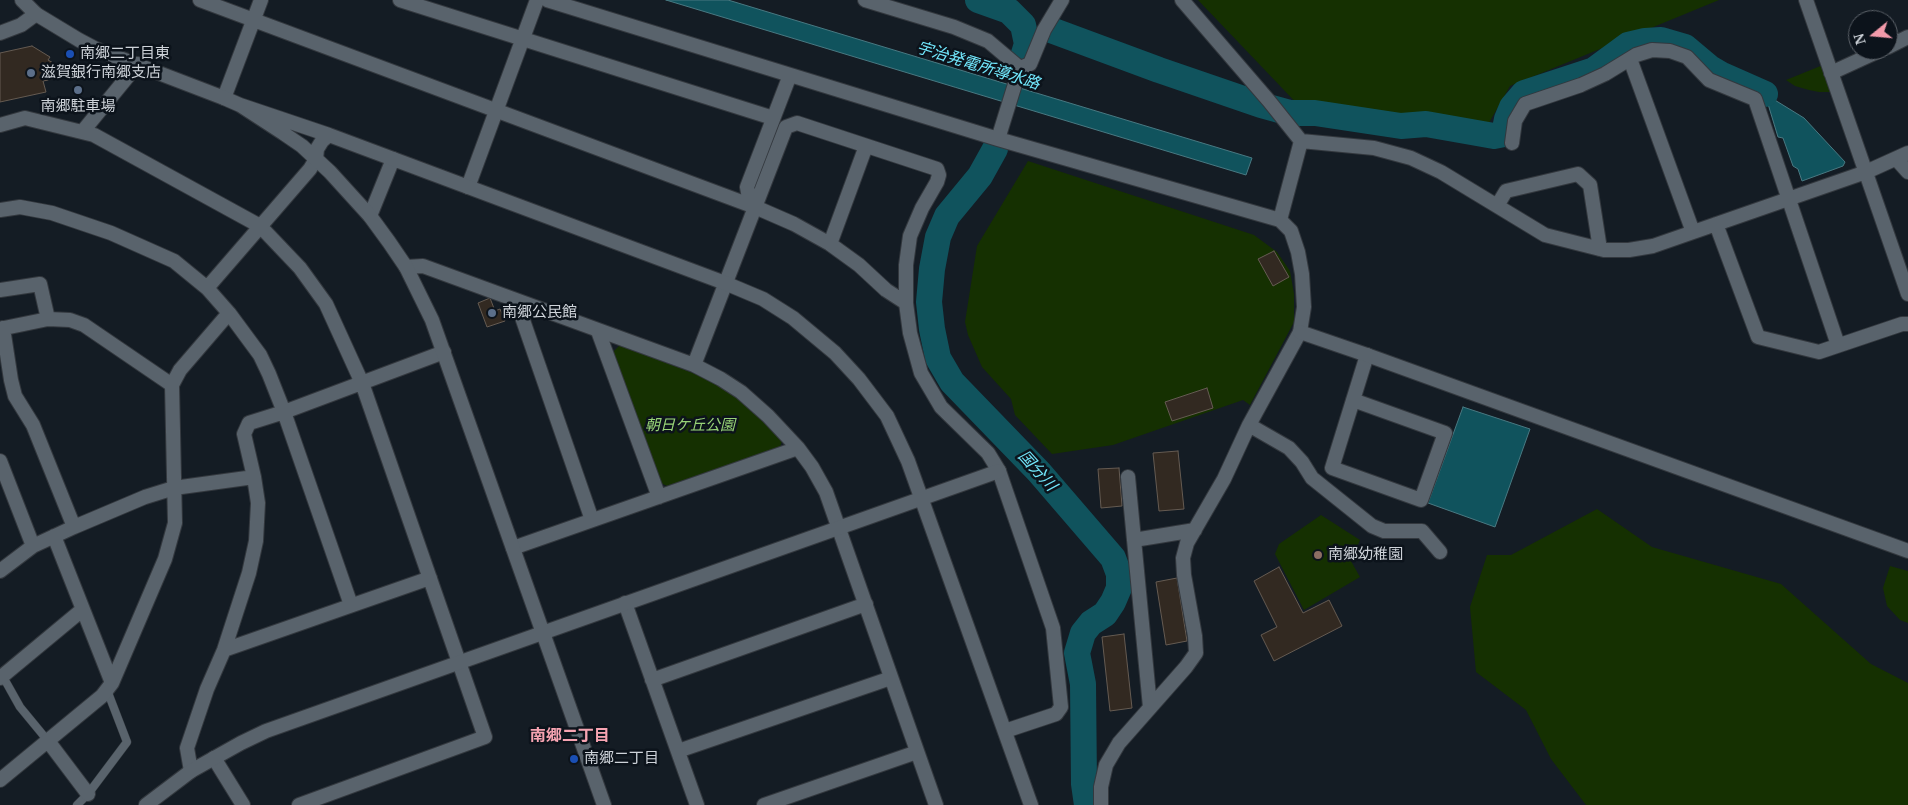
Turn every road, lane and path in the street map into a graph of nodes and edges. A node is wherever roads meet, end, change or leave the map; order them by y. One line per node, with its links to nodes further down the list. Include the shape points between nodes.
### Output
1 (22, 0): 11 (street)
2 (200, 0): 12 (street)
3 (261, 0): 12 (street)
4 (400, 0): 14 (street)
5 (537, 0): 14 (street)
6 (547, 0): 20 (street)
7 (865, 0): 18 (street, via 954,27 988,41)
8 (1062, 0): 18 (street, via 1044,30 1030,64)
9 (1182, 0): 29 (street)
10 (1806, 0): 19 (street)
11 (36, 14): 13 (street, via 21,25); 17 (street, via 96,49)
12 (254, 20): 21 (street); 23 (street)
13 (0, 33)
14 (523, 39): 23 (street); 24 (street)
15 (1630, 59): 30 (street, via 1581,85 1525,104 1515,121); 37 (street, via 1652,50 1670,51 1687,57 1709,80 1755,99); 45 (street)
16 (1859, 60): 19 (street)
17 (138, 64): 21 (street); 26 (street)
18 (1020, 68): 28 (street)
19 (1831, 73): 35 (street)
20 (790, 75): 24 (street); 28 (street)
21 (224, 98): 22 (street)
22 (240, 106): 27 (street); 32 (street, via 296,142)
23 (496, 110): 36 (street); 39 (street)
24 (773, 118): 39 (street, via 747,187)
25 (0, 125): 26 (street, via 25,118)
26 (83, 131): 44 (street)
27 (329, 135): 32 (street, via 317,149); 33 (street)
28 (998, 139): 42 (street)
29 (1301, 141): 38 (street, via 1374,148 1411,158 1442,172); 42 (street)
30 (1512, 143)
31 (866, 146): 39 (street, via 797,123 786,128); 46 (street); 55 (street, via 937,169 939,175 910,236)
32 (316, 159): 41 (street); 44 (street)
33 (393, 159): 36 (street); 41 (street)
34 (1905, 162): 35 (street)
35 (1866, 172): 37 (street); 49 (street)
36 (468, 187): 50 (street)
37 (1789, 199): 43 (street); 62 (street)
38 (1497, 206): 47 (street, via 1545,235); 47 (street, via 1506,192 1578,174 1590,185)
39 (755, 207): 46 (street); 50 (street)
40 (0, 210): 51 (street, via 20,207 111,233 174,261)
41 (370, 216): 48 (street)
42 (1280, 220): 61 (street, via 1291,231 1302,274 1304,306)
43 (1716, 224): 45 (street); 62 (street, via 1758,337 1819,352)
44 (260, 226): 51 (street); 66 (street, via 300,268 326,304)
45 (1693, 232): 47 (street, via 1653,246 1629,250)
46 (830, 244): 55 (street)
47 (1600, 249)
48 (406, 267): 54 (street, via 423,266); 63 (street)
49 (1904, 269): 53 (street)
50 (725, 283): 65 (street); 78 (street, via 763,299 793,318 836,353 887,416)
51 (207, 288): 56 (street)
52 (0, 290): 57 (street, via 40,284)
53 (1908, 294)
54 (516, 300): 60 (street); 79 (street)
55 (906, 303): 73 (street, via 921,373 941,407 988,453)
56 (229, 313): 67 (street, via 180,370); 69 (street, via 260,355)
57 (48, 319): 59 (street); 67 (street, via 70,320 84,326)
58 (1908, 324): 62 (street)
59 (2, 329): 80 (street, via 15,396 33,425)
60 (598, 331): 65 (street); 77 (street)
61 (1300, 332): 64 (street); 70 (street)
62 (1838, 345)
63 (444, 352): 66 (street); 86 (street)
64 (1368, 355): 68 (street); 87 (street)
65 (694, 365): 71 (street, via 741,392)
66 (362, 383): 69 (street); 90 (street)
67 (172, 385): 76 (street)
68 (1354, 400): 68 (street, via 1332,468 1421,500 1446,433)
69 (284, 412): 74 (street, via 249,423 244,434); 93 (street)
70 (1249, 425): 82 (street, via 1224,479); 88 (street, via 1289,448 1312,478 1372,526 1384,531 1422,531)
71 (798, 448): 77 (street); 81 (street, via 826,492)
72 (0, 461): 85 (street)
73 (999, 471): 78 (street); 103 (street, via 1053,628 1061,707 1056,714)
74 (254, 477): 76 (street); 96 (street, via 258,503 256,541)
75 (1128, 477): 84 (street)
76 (174, 488): 80 (street); 101 (street, via 175,523 165,559)
77 (659, 497): 79 (street)
78 (922, 498): 81 (street); 103 (street)
79 (592, 520): 86 (street)
80 (74, 526): 83 (street)
81 (839, 527): 91 (street); 92 (street)
82 (1194, 530): 84 (street); 102 (street, via 1183,558 1196,653)
83 (54, 536): 85 (street); 94 (street)
84 (1134, 540): 102 (street)
85 (33, 546): 89 (street)
86 (513, 548): 95 (street)
87 (1908, 551)
88 (1440, 552)
89 (0, 571)
90 (430, 578): 93 (street); 97 (street)
91 (626, 603): 95 (street); 100 (street)
92 (866, 604): 99 (street); 100 (street)
93 (351, 605): 96 (street)
94 (82, 610): 98 (street); 101 (street)
95 (543, 632): 97 (street); 116 (street)
96 (224, 650): 108 (street, via 187,748)
97 (460, 662): 107 (street, via 266,731); 111 (street, via 485,738)
98 (1, 675): 104 (lane, via 20,707)
99 (891, 678): 105 (street); 106 (street)
100 (652, 680): 105 (street)
101 (110, 686): 104 (street); 110 (lane, via 127,742)
102 (1150, 707): 121 (street, via 1119,743 1106,765)
103 (1005, 731): 120 (street)
104 (48, 740): 109 (street); 110 (street)
105 (678, 751): 117 (street)
106 (917, 752): 118 (street); 119 (street)
107 (214, 758): 108 (street); 114 (street)
108 (191, 771): 113 (street)
109 (0, 780)
110 (88, 794): 112 (lane)
111 (320, 802): 115 (street)
112 (77, 805)
113 (146, 805)
114 (243, 805)
115 (299, 805)
116 (604, 805)
117 (697, 805)
118 (764, 805)
119 (936, 805)
120 (1031, 805)
121 (1101, 805)

